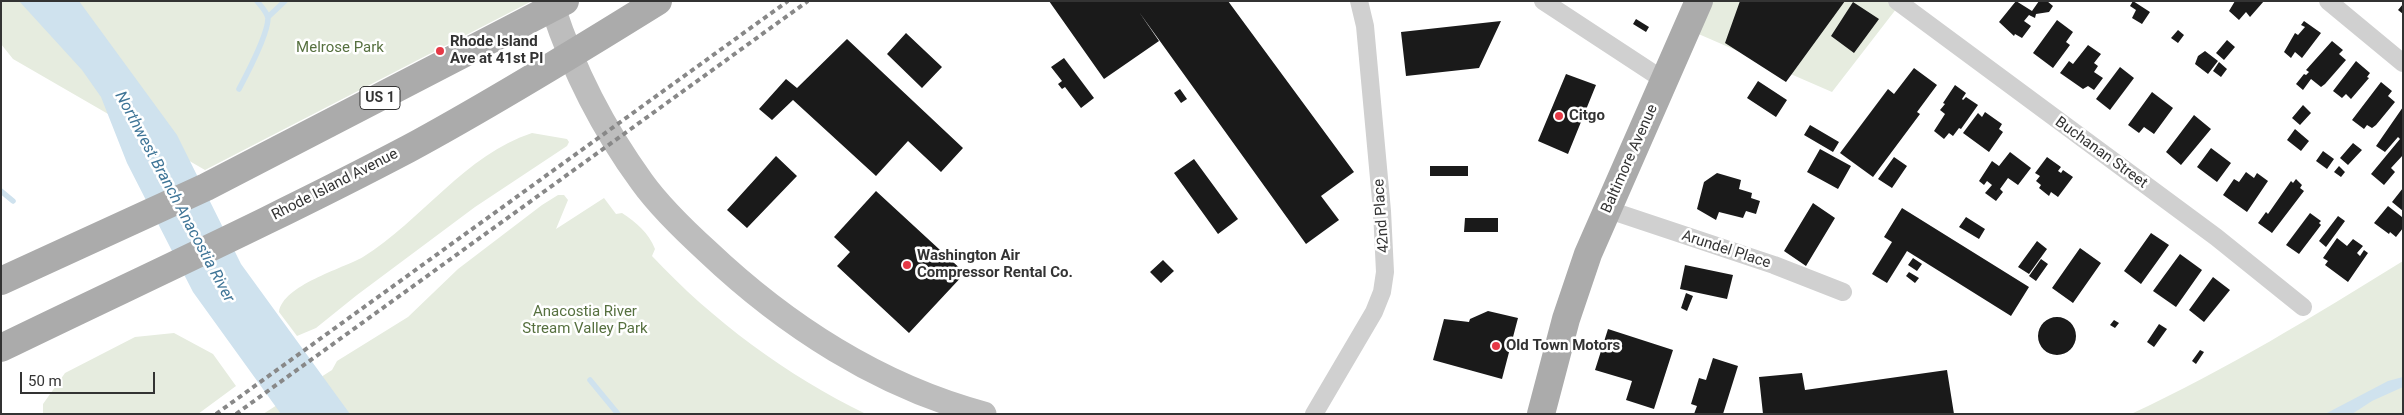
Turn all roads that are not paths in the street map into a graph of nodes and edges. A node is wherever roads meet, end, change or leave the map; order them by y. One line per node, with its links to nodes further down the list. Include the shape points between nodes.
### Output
1 (658, 1): 8 (main road, Rhode Island Avenue)
2 (1358, 1): 18 (street, 42nd Place, via 1365,26 1385,272 1374,312)
3 (1543, 1): 10 (street)
4 (1698, 1): 10 (main road, Baltimore Avenue)
5 (1897, 1): 14 (street, Buchanan Street, via 2216,237)
6 (2328, 1): 9 (street)
7 (557, 3): 8 (street); 12 (main road, US 1, via 206,186)
8 (569, 57): 16 (main road, Rhode Island Avenue, via 408,149); 17 (street, via 610,135 643,184 686,232 746,287 813,337 845,356 928,395)
9 (2403, 63)
10 (1665, 81): 11 (main road, Baltimore Avenue)
11 (1609, 210): 13 (street, Arundel Place, via 1774,265); 15 (main road, Baltimore Avenue, via 1588,254)
12 (1, 281)
13 (1843, 292)
14 (2303, 307)
15 (1566, 319): 19 (main road, Baltimore Avenue, via 1536,375); 20 (main road, Baltimore Avenue)
16 (1, 348)
17 (984, 414)
18 (1314, 414)
19 (1521, 414)
20 (1541, 414)

